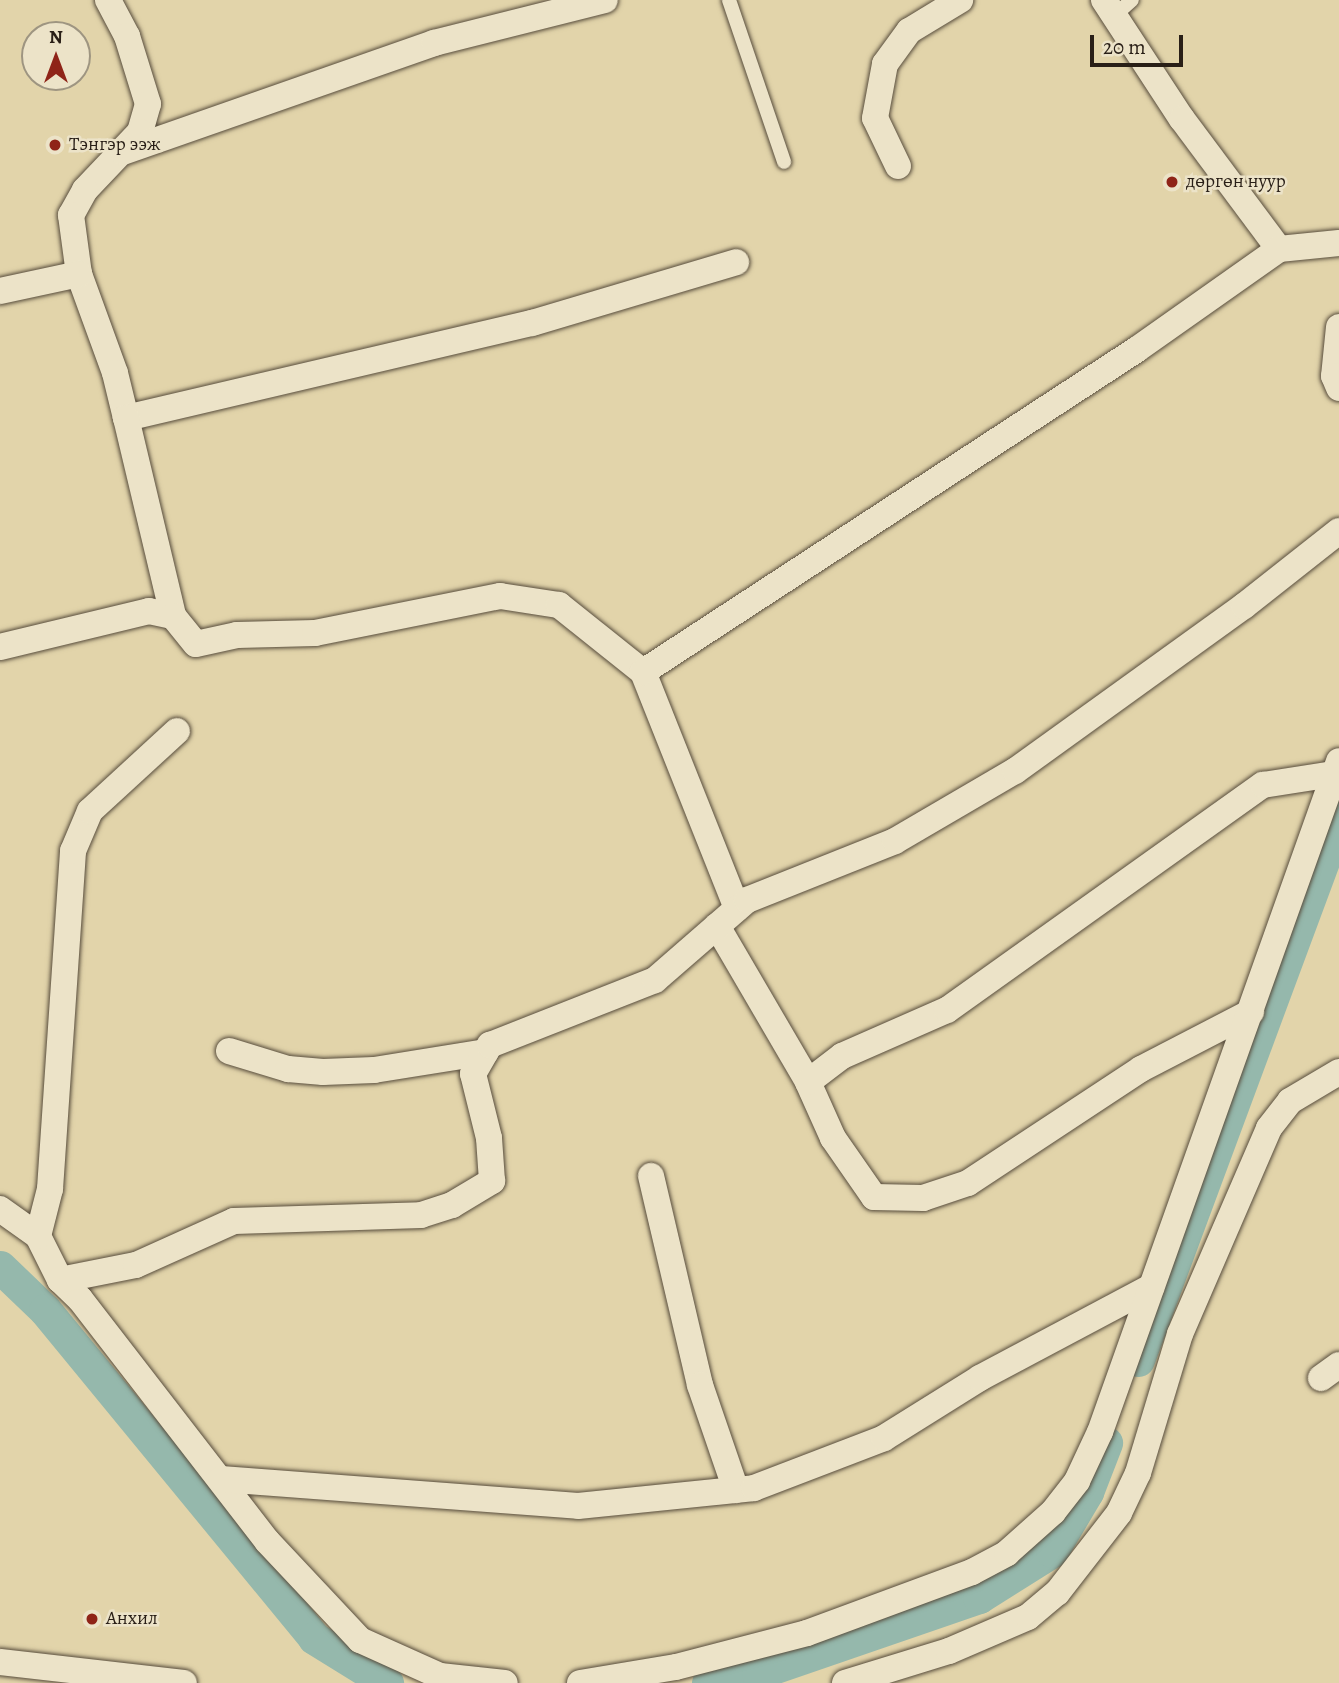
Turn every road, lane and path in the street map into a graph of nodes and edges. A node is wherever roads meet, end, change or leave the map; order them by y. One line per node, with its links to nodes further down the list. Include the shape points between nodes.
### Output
1 (108, 0): 6 (street, via 127,36 148,104 141,132)
2 (605, 0): 6 (street, via 434,43)
3 (729, 0): 7 (lane)
4 (960, 0): 8 (street, via 909,31 885,64 875,118)
5 (1117, 5): 10 (street, via 1182,119)
6 (118, 153): 12 (street, via 85,190 71,215)
7 (784, 162)
8 (898, 166)
9 (1339, 243): 10 (street)
10 (1279, 249): 20 (street, via 1136,350)
11 (736, 262): 16 (street, via 532,323)
12 (79, 274): 13 (street); 16 (street, via 116,373)
13 (0, 291)
14 (1339, 327): 15 (street, via 1334,376)
15 (1339, 388)
16 (125, 418): 18 (street)
17 (1339, 531): 23 (street, via 1244,606 1015,771 895,841)
18 (173, 616): 19 (street, via 149,611); 20 (street, via 195,644 237,635 315,633 500,596 559,605)
19 (0, 647)
20 (643, 672): 23 (street)
21 (177, 731): 32 (street, via 90,811 73,851 51,1176)
22 (1336, 768): 25 (street); 29 (street, via 1263,785 947,1010 842,1056)
23 (737, 908): 24 (street)
24 (717, 926): 27 (street, via 655,980 490,1045); 29 (street)
25 (1251, 1012): 29 (street, via 1141,1069 968,1183 923,1198 874,1197 834,1138); 34 (street)
26 (229, 1051): 27 (street, via 288,1069 323,1072 374,1070)
27 (486, 1052): 33 (street, via 473,1074 489,1138 492,1181 452,1205 421,1214 233,1221 136,1265)
28 (1339, 1072): 41 (street, via 1290,1101 1269,1128 1181,1334 1138,1473 1119,1513 1058,1593 1028,1617 960,1646)
29 (808, 1082)
30 (650, 1176): 36 (street, via 700,1385)
31 (0, 1209): 32 (street)
32 (38, 1236): 33 (street)
33 (60, 1280): 35 (street, via 80,1298)
34 (1151, 1287): 36 (street, via 980,1378 884,1438 791,1476); 40 (street, via 1100,1432 1077,1481 1053,1512 1007,1553 972,1572 807,1633 676,1667)
35 (221, 1479): 36 (street, via 578,1506); 39 (street, via 267,1541 360,1640 440,1676)
36 (736, 1490)
37 (0, 1662): 38 (street)
38 (184, 1683)
39 (505, 1683)
40 (580, 1683)
41 (845, 1683)

